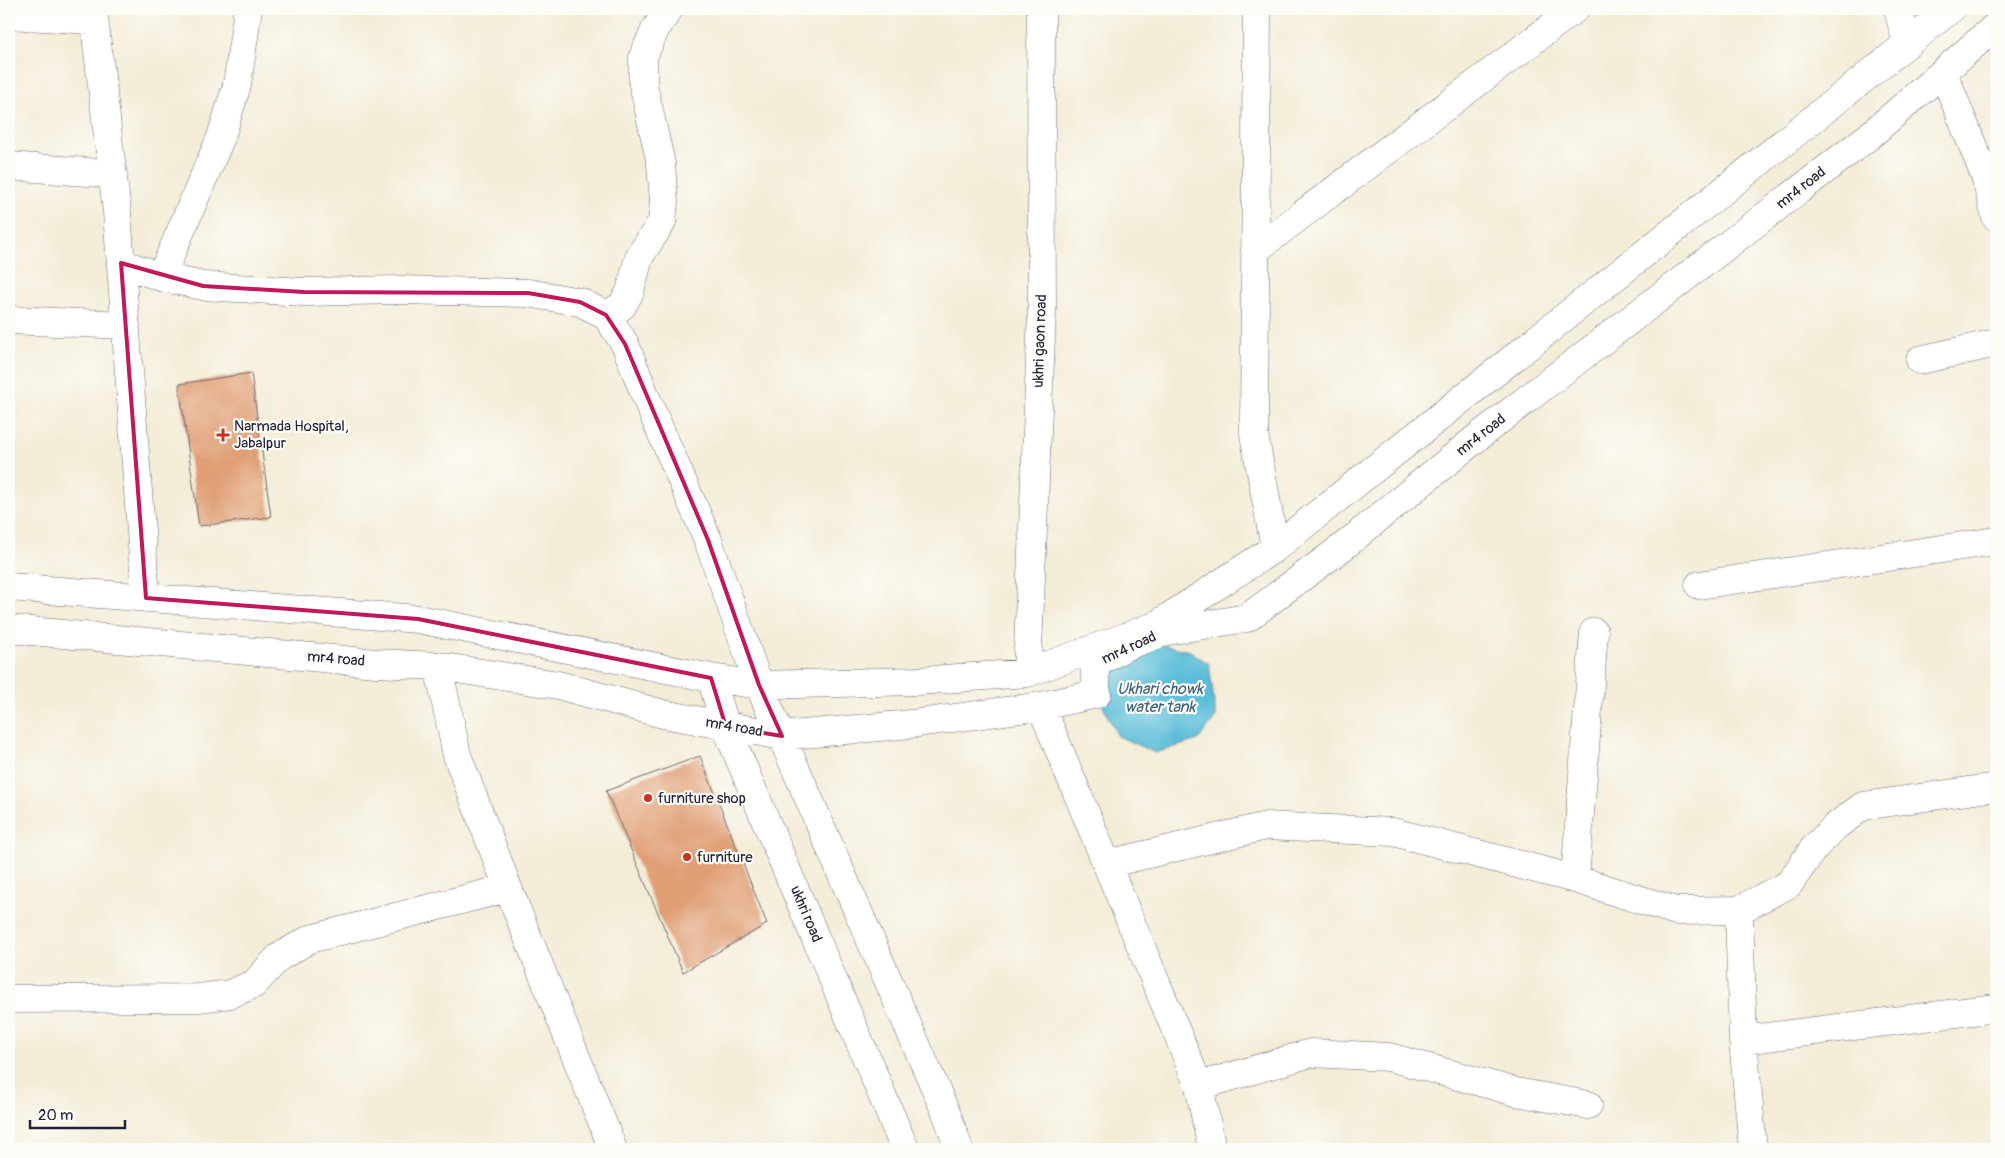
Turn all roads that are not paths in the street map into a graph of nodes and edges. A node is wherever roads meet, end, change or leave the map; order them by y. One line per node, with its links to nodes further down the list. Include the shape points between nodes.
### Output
1 (248, 9): 18 (street, via 238,85 221,137)
2 (669, 9): 19 (street, via 655,30 644,57 643,84 661,164 662,222 639,257 630,292 622,306)
3 (1041, 9): 32 (street, ukhri gaon road, via 1042,312)
4 (1575, 9): 16 (street)
5 (1898, 9): 11 (street)
6 (1951, 9): 11 (street, mr4 road)
7 (1258, 10): 16 (street)
8 (93, 14): 9 (street); 14 (street)
9 (9, 15)
10 (1996, 26): 12 (street, mr4 road)
11 (1908, 44): 25 (street, mr4 road)
12 (1943, 72): 15 (street, via 1985,176); 35 (street, mr4 road, via 1868,137 1247,618 1167,631 1125,647 1094,665 1097,694)
13 (9, 166): 14 (street)
14 (113, 174): 17 (street)
15 (1996, 217)
16 (1255, 250): 25 (street, via 1254,434)
17 (121, 263): 18 (street); 21 (street)
18 (161, 276): 19 (street, via 203,286 304,292 528,293 580,302)
19 (606, 315): 34 (street, via 625,344 708,540)
20 (9, 320): 21 (street)
21 (126, 325): 28 (street)
22 (1996, 344): 23 (street)
23 (1920, 360)
24 (1996, 541): 26 (street)
25 (1274, 548): 32 (street, mr4 road, via 1155,626)
26 (1699, 585)
27 (9, 588): 28 (street, mr4 road)
28 (146, 598): 33 (street, mr4 road, via 418,619)
29 (9, 629): 31 (street, mr4 road)
30 (1594, 632): 40 (street)
31 (438, 666): 36 (street, mr4 road, via 558,686 664,714); 41 (street, via 457,755)
32 (1027, 673): 34 (street, mr4 road, via 918,681)
33 (711, 678): 34 (street, mr4 road); 36 (street, ukhri road)
34 (759, 685): 37 (street)
35 (1041, 706): 37 (street, mr4 road, via 911,724); 39 (street)
36 (726, 726): 37 (street, mr4 road); 49 (street, ukhri road)
37 (782, 736): 50 (street)
38 (1996, 787): 42 (street, via 1863,806 1814,848 1789,884)
39 (1107, 864): 40 (street, via 1266,826 1393,832); 46 (street)
40 (1575, 878): 42 (street, via 1676,911)
41 (508, 888): 43 (street, via 310,939 279,957 254,984 230,994 199,998); 48 (street)
42 (1740, 910): 45 (street)
43 (9, 999)
44 (1996, 1008): 45 (street)
45 (1742, 1040): 52 (street)
46 (1199, 1086): 47 (street, via 1311,1053 1389,1056 1516,1092); 51 (street)
47 (1588, 1104)
48 (613, 1149)
49 (905, 1149)
50 (959, 1149)
51 (1212, 1149)
52 (1753, 1149)

